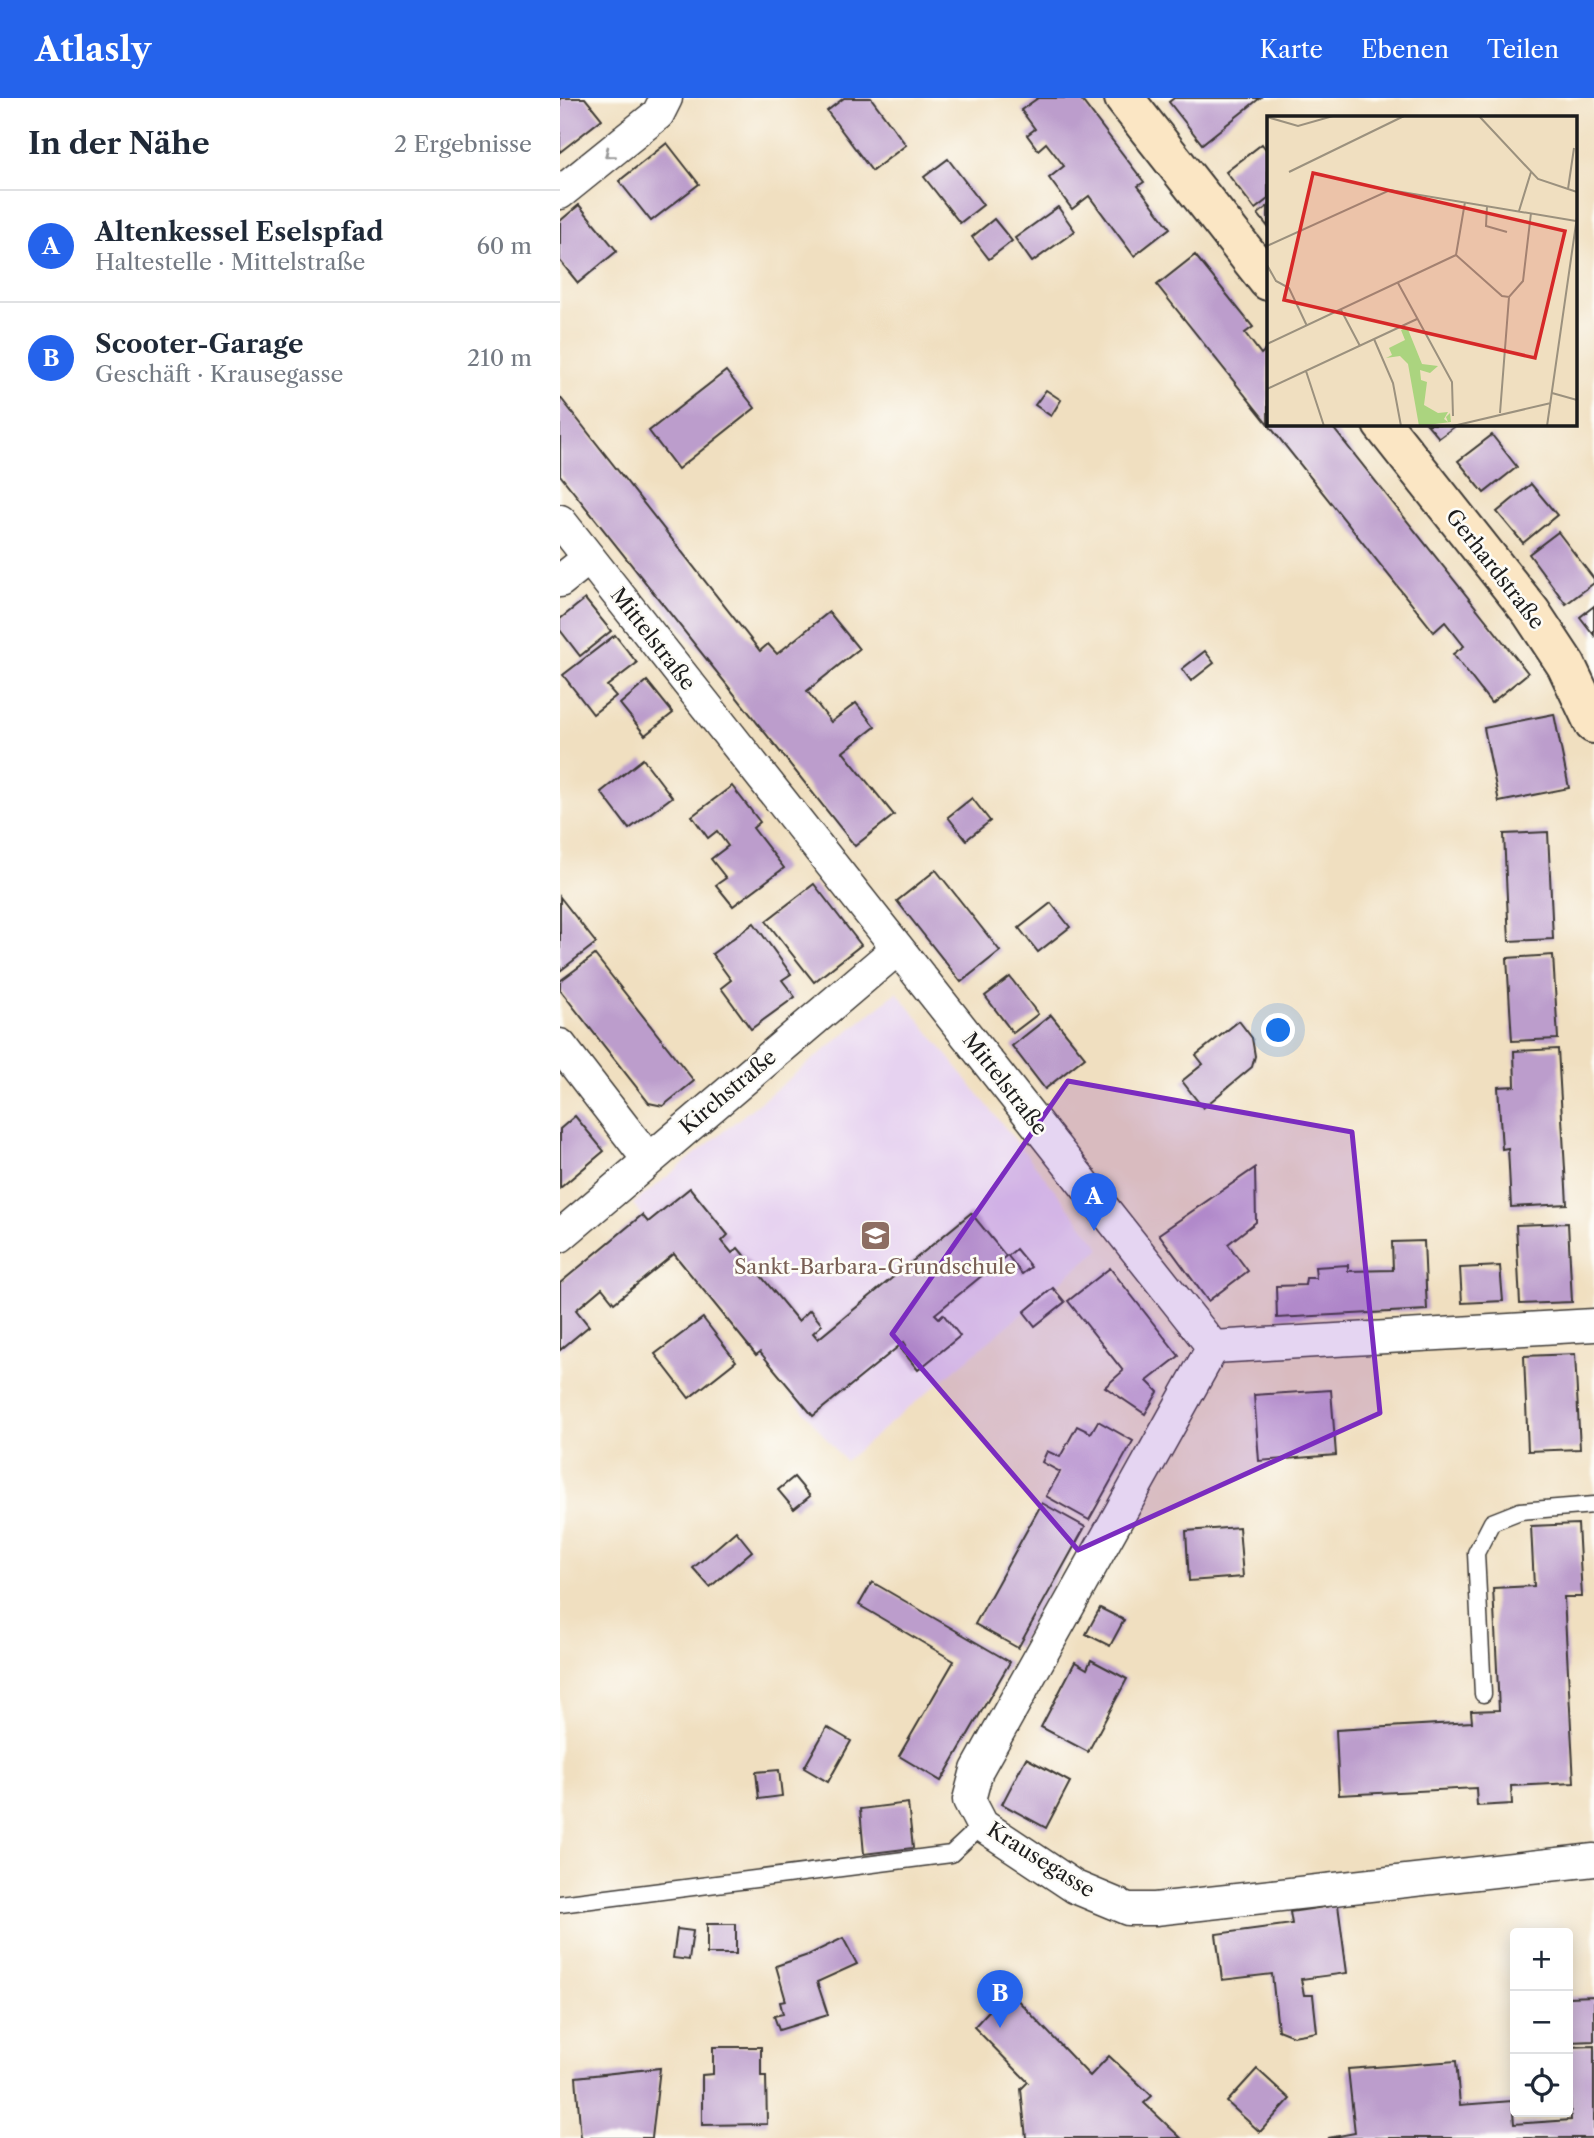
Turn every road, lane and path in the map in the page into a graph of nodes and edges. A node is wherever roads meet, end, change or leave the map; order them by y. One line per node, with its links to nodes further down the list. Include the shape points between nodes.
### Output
1 (1124, 98): 4 (street)
2 (662, 106): 3 (street, one-way to 3)
3 (560, 194)
4 (1267, 278)
5 (1383, 425): 9 (street, Gerhardstraße, via 1531,612 1566,666)
6 (560, 522): 7 (street, Mittelstraße)
7 (589, 558): 8 (street); 10 (street, Mittelstraße)
8 (560, 581)
9 (1594, 724)
10 (897, 949): 12 (street, Kirchstraße); 15 (street, Mittelstraße)
11 (560, 1045): 12 (street)
12 (649, 1159): 13 (street, Kirchstraße)
13 (560, 1237)
14 (1594, 1325): 15 (street)
15 (1213, 1347): 18 (street, Krausegasse, via 978,1770 969,1800)
16 (1594, 1504): 17 (lane, via 1520,1511 1492,1522 1476,1553)
17 (1483, 1694)
18 (982, 1825): 19 (street, Krausegasse, via 1075,1886 1128,1909); 20 (lane, via 951,1854)
19 (1594, 1860)
20 (560, 1904)

